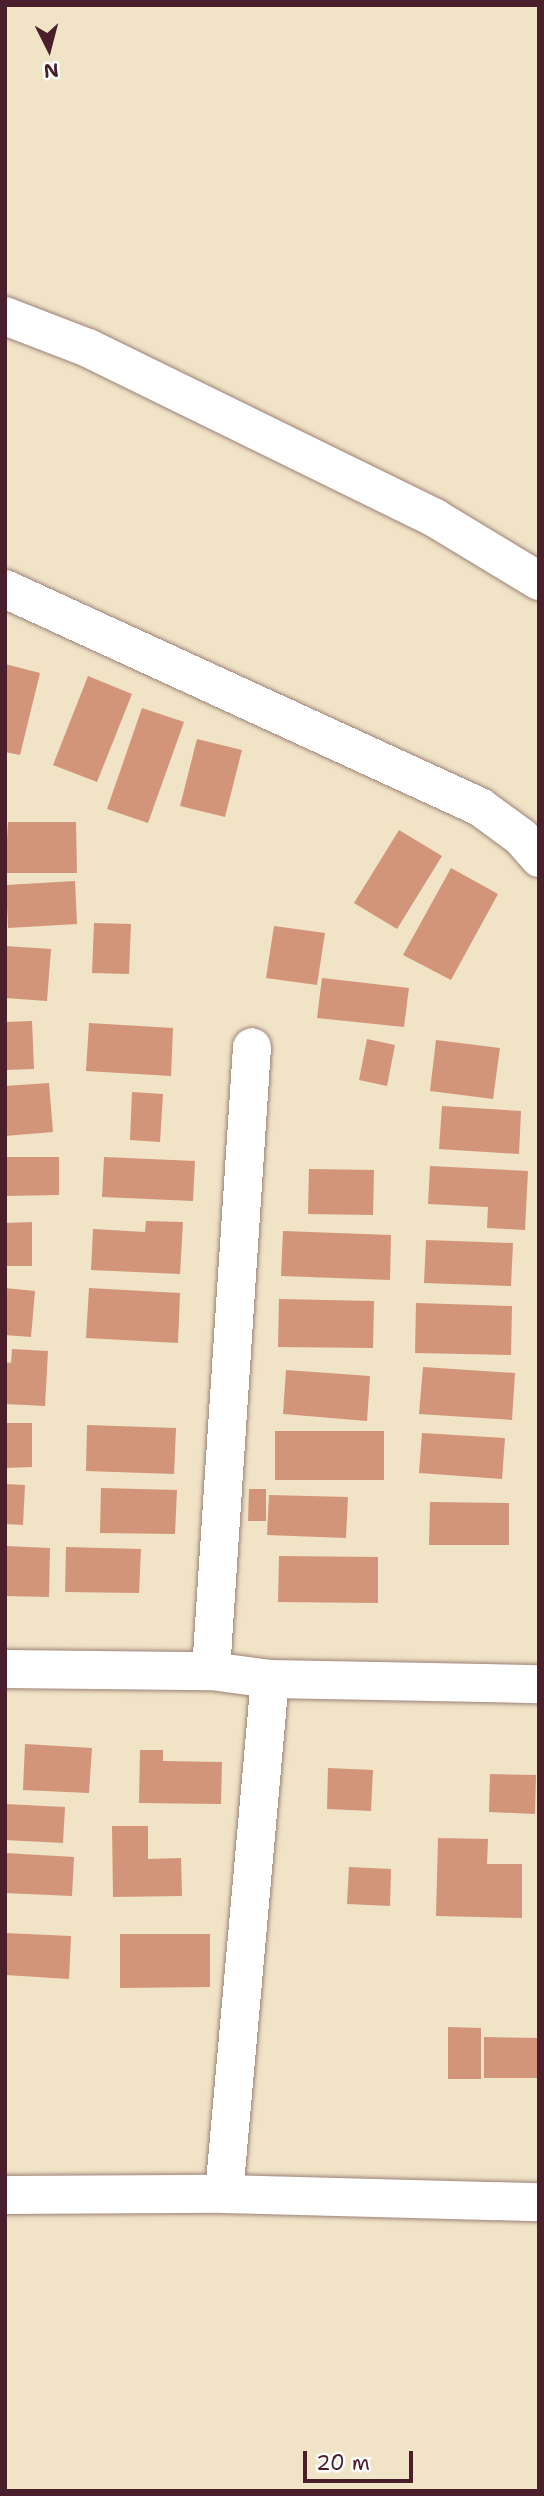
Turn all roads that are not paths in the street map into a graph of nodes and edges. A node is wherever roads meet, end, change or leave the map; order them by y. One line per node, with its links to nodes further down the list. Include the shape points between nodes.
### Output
1 (5, 316): 2 (street, via 88,348 435,518)
2 (539, 581)
3 (5, 589): 4 (street, via 480,807 521,837)
4 (539, 858)
5 (252, 1047): 7 (street)
6 (5, 1669): 7 (street)
7 (211, 1671): 8 (street)
8 (270, 1679): 9 (street); 10 (street)
9 (539, 1684)
10 (224, 2194): 11 (street); 12 (street)
11 (5, 2195)
12 (539, 2202)

